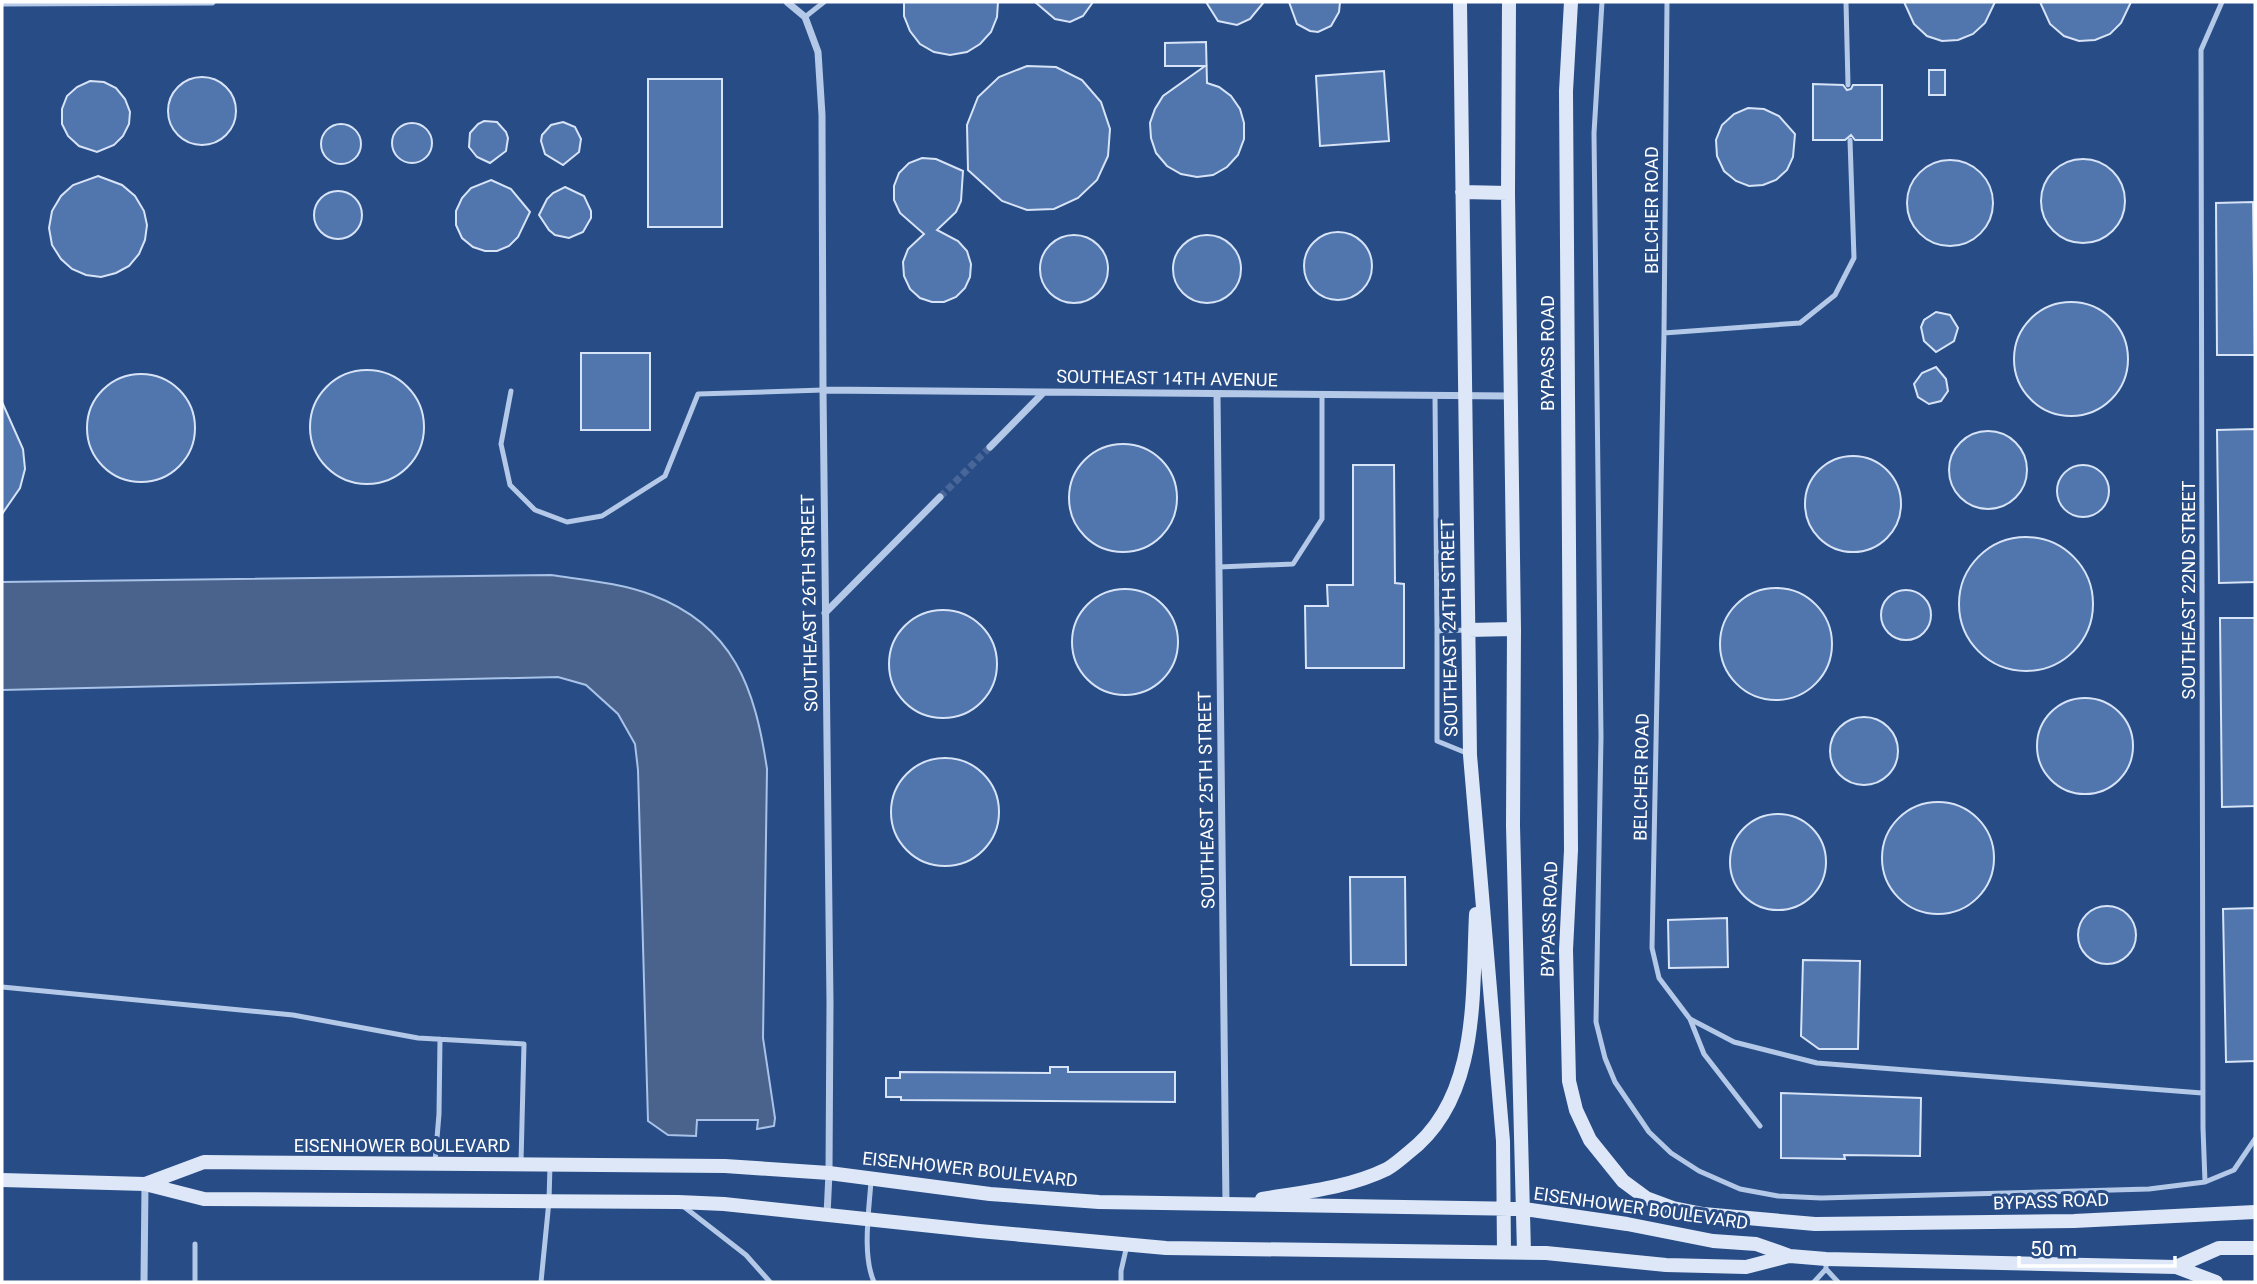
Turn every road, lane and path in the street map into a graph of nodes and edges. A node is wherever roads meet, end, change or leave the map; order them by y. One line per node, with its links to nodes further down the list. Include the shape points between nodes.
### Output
1 (212, 2): 11 (street)
2 (787, 2): 12 (street, SOUTHEAST 26TH STREET)
3 (824, 2): 12 (lane)
4 (1460, 2): 15 (street, SOUTHEAST 24TH STREET)
5 (1509, 2): 16 (street)
6 (1571, 2): 54 (street, BYPASS ROAD, via 1566,91 1571,850 1567,1024 1569,1081 1590,1140 1623,1181 1646,1198 1703,1214 1815,1224 2074,1221)
7 (1602, 2): 47 (lane, via 1594,132 1601,737 1596,1022 1615,1082 1649,1132 1671,1153 1740,1189 1778,1196 1874,1198 2135,1189)
8 (1667, 2): 17 (lane, BELCHER ROAD)
9 (1846, 2): 13 (lane)
10 (2222, 2): 38 (lane, SOUTHEAST 22ND STREET, via 2201,50)
11 (2, 3)
12 (805, 17): 18 (street, SOUTHEAST 26TH STREET, via 818,52 822,115)
13 (1848, 85)
14 (1850, 140): 17 (lane, via 1854,257 1835,295 1800,323)
15 (1462, 192): 16 (street); 24 (street, SOUTHEAST 24TH STREET)
16 (1508, 192): 25 (street)
17 (1664, 333): 36 (lane, BELCHER ROAD, via 1652,948 1659,978)
18 (822, 390): 19 (lane, via 698,394 665,476 602,516 567,522 535,510 509,485 501,444); 20 (street, SOUTHEAST 14TH AVENUE); 29 (street, SOUTHEAST 26TH STREET)
19 (512, 391)
20 (1043, 392): 21 (street, SOUTHEAST 14TH AVENUE); 26 (street)
21 (1217, 394): 22 (street, SOUTHEAST 14TH AVENUE); 28 (street, SOUTHEAST 25TH STREET)
22 (1322, 395): 23 (street, SOUTHEAST 14TH AVENUE); 28 (lane, via 1322,519 1293,564)
23 (1435, 396): 24 (street, SOUTHEAST 14TH AVENUE); 32 (lane)
24 (1465, 396): 25 (street, SOUTHEAST 14TH AVENUE); 31 (street, SOUTHEAST 24TH STREET)
25 (1511, 396): 30 (street)
26 (990, 447)
27 (940, 497): 29 (street)
28 (1219, 567): 51 (street, SOUTHEAST 25TH STREET)
29 (825, 614): 44 (street, SOUTHEAST 26TH STREET)
30 (1514, 629): 31 (street); 53 (street, via 1513,826)
31 (1468, 630): 32 (lane); 33 (street, SOUTHEAST 24TH STREET)
32 (1437, 631): 33 (lane, via 1437,741)
33 (1470, 755): 34 (street, SOUTHEAST 24TH STREET)
34 (1479, 861): 51 (street, via 1472,1012 1457,1088 1439,1122 1418,1146 1378,1172 1347,1184); 52 (street, SOUTHEAST 24TH STREET, via 1503,1141)
35 (2, 987): 37 (lane, via 293,1015)
36 (1690, 1019): 38 (lane, BELCHER ROAD, via 1734,1042 1817,1063); 39 (lane, via 1704,1054)
37 (440, 1039): 41 (lane); 42 (lane, via 524,1044)
38 (2202, 1093): 47 (lane, SOUTHEAST 22ND STREET)
39 (1760, 1126)
40 (2255, 1139): 47 (lane, via 2234,1170)
41 (434, 1164): 42 (street, EISENHOWER BOULEVARD); 48 (street, EISENHOWER BOULEVARD, via 204,1163)
42 (521, 1165): 43 (street, EISENHOWER BOULEVARD)
43 (550, 1165): 44 (street, EISENHOWER BOULEVARD, via 725,1166); 49 (lane)
44 (830, 1173): 45 (street, EISENHOWER BOULEVARD); 55 (street, SOUTHEAST 26TH STREET)
45 (871, 1178): 51 (street, EISENHOWER BOULEVARD, via 990,1194); 56 (lane)
46 (2, 1180): 48 (street, EISENHOWER BOULEVARD)
47 (2205, 1182)
48 (145, 1184): 49 (street, EISENHOWER BOULEVARD, via 204,1199); 65 (street)
49 (549, 1201): 50 (street, EISENHOWER BOULEVARD); 67 (lane)
50 (678, 1202): 55 (street, EISENHOWER BOULEVARD); 68 (lane, via 746,1255)
51 (1226, 1205): 52 (street, EISENHOWER BOULEVARD)
52 (1503, 1209): 53 (street, EISENHOWER BOULEVARD); 60 (street, SOUTHEAST 24TH STREET)
53 (1524, 1209): 61 (street); 62 (street, EISENHOWER BOULEVARD, via 1756,1244)
54 (2255, 1212)
55 (827, 1215): 56 (street, EISENHOWER BOULEVARD)
56 (869, 1219): 58 (street, EISENHOWER BOULEVARD); 69 (lane)
57 (195, 1244): 66 (lane)
58 (1127, 1245): 60 (street, EISENHOWER BOULEVARD); 70 (lane)
59 (2255, 1248): 64 (street, EISENHOWER BOULEVARD, via 2219,1248)
60 (1504, 1252): 61 (street, EISENHOWER BOULEVARD)
61 (1524, 1252): 62 (street, EISENHOWER BOULEVARD, via 1746,1267)
62 (1790, 1256): 63 (street, EISENHOWER BOULEVARD)
63 (1826, 1264): 64 (street, EISENHOWER BOULEVARD); 71 (lane); 72 (lane)
64 (2176, 1267): 73 (street, EISENHOWER BOULEVARD)
65 (144, 1282)
66 (195, 1282)
67 (541, 1282)
68 (769, 1282)
69 (874, 1282)
70 (1121, 1282)
71 (1814, 1282)
72 (1838, 1282)
73 (2216, 1282)

